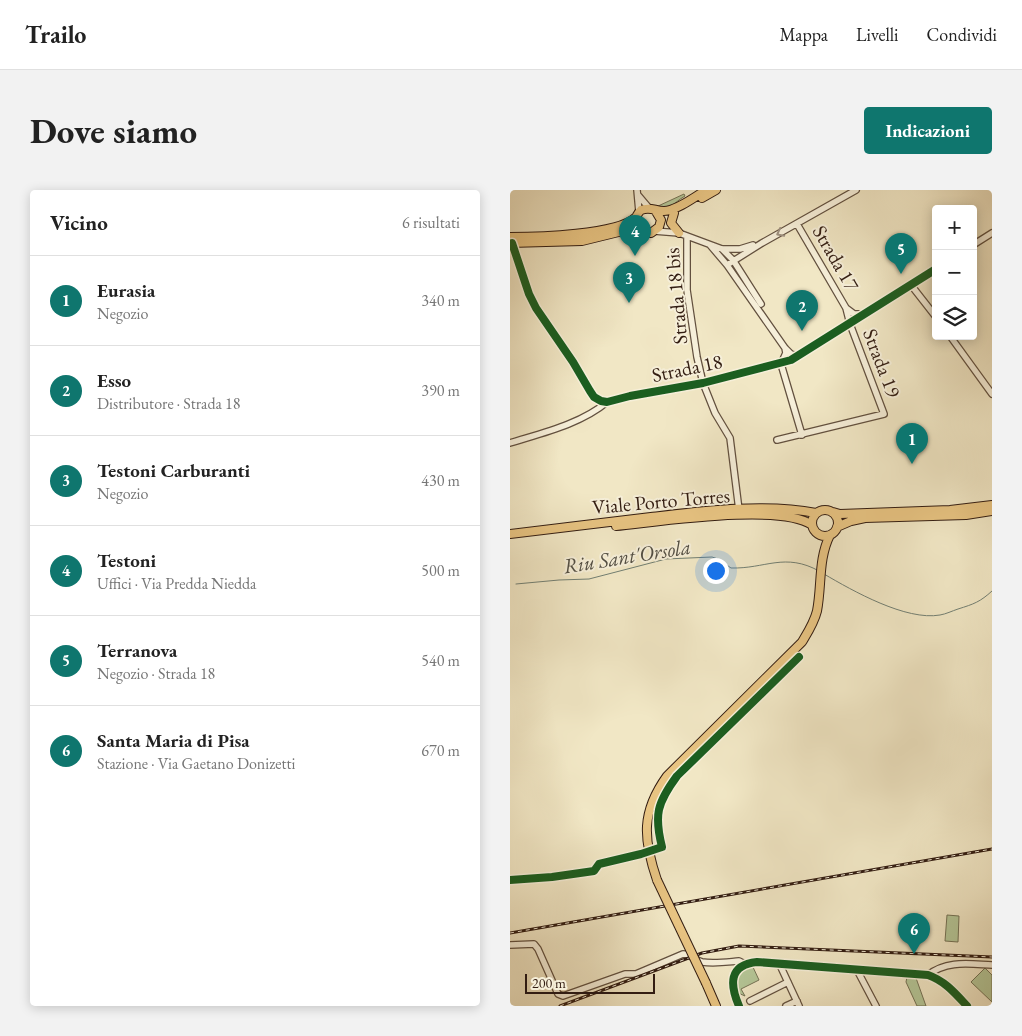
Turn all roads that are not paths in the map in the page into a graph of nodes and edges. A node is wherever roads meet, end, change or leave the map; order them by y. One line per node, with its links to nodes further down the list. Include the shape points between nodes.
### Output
1 (706, 190): 5 (main road, via 669,210)
2 (716, 190): 6 (main road)
3 (856, 190): 9 (street)
4 (638, 193): 5 (street); 7 (street)
5 (652, 209): 7 (main road, via 643,208); 8 (main road)
6 (674, 213): 8 (main road); 13 (main road, via 671,223)
7 (637, 214): 10 (main road); 16 (main road, via 615,227)
8 (660, 222): 11 (main road); 12 (street)
9 (798, 224): 18 (street, one-way to 18); 25 (street, Strada 17)
10 (639, 229): 11 (main road, via 648,233); 16 (main road, via 582,241)
11 (654, 231): 12 (street)
12 (669, 232): 13 (street)
13 (679, 233): 15 (street)
14 (992, 233): 17 (street)
15 (687, 236): 19 (street); 33 (street, Strada 18 bis, via 687,290)
16 (511, 241): 35 (street, via 536,308 594,397)
17 (977, 242)
18 (762, 243): 19 (street); 20 (street)
19 (720, 250): 20 (street); 21 (street)
20 (731, 259): 21 (street); 24 (street)
21 (727, 265): 30 (street)
22 (932, 272): 23 (street, Strada 18)
23 (911, 285): 26 (street); 27 (street, Strada 18)
24 (762, 304)
25 (846, 308): 27 (street, Strada 17, via 854,314); 28 (street, Strada 17)
26 (932, 312)
27 (864, 314): 28 (street, Strada 18)
28 (850, 324): 31 (street, Strada 18); 36 (street, Strada 19, via 884,414)
29 (953, 340): 34 (street)
30 (784, 348): 31 (street); 32 (street, via 786,353)
31 (798, 356): 32 (street, Strada 18)
32 (782, 364): 33 (street, Strada 18); 36 (street)
33 (703, 383): 35 (street, Strada 18); 40 (street, Strada 18 bis, via 730,438)
34 (992, 394)
35 (608, 402): 38 (street, Strada 18, via 581,418)
36 (802, 435): 37 (street)
37 (777, 440)
38 (510, 443)
39 (992, 506): 42 (main road)
40 (738, 510): 43 (main road, Viale Porto Torres); 46 (main road, Viale Porto Torres)
41 (992, 511): 45 (main road, via 966,515 865,518)
42 (833, 512): 43 (main road, via 824,510); 45 (main road)
43 (816, 513): 44 (main road)
44 (812, 525): 47 (main road); 49 (main road, Viale Porto Torres, via 799,518 739,515)
45 (838, 527): 48 (main road)
46 (510, 534)
47 (817, 534): 48 (main road); 50 (main road)
48 (830, 535): 50 (main road)
49 (510, 538)
50 (822, 554): 52 (main road, via 816,611 810,629 802,642)
51 (799, 657): 52 (street)
52 (749, 699): 53 (street, via 668,789 658,816 662,847); 67 (main road, bridge, via 668,776 647,818 649,856 657,880)
53 (654, 850)
54 (641, 854): 55 (street, via 599,864 594,870 552,878)
55 (510, 880)
56 (510, 945): 58 (street, via 534,944 554,988 564,996 625,974 636,974 687,953 701,962 739,960)
57 (779, 962): 58 (street); 61 (street); 64 (street)
58 (745, 964): 68 (street, via 737,971 732,983)
59 (954, 964): 60 (street); 62 (street); 63 (street)
60 (992, 965)
61 (857, 970): 62 (street); 70 (street)
62 (928, 975): 63 (street)
63 (936, 978): 71 (street, via 952,989)
64 (788, 982): 65 (street); 66 (street)
65 (750, 1001)
66 (798, 1003): 69 (street)
67 (716, 1006)
68 (739, 1006)
69 (786, 1006)
70 (876, 1006)
71 (967, 1006)

